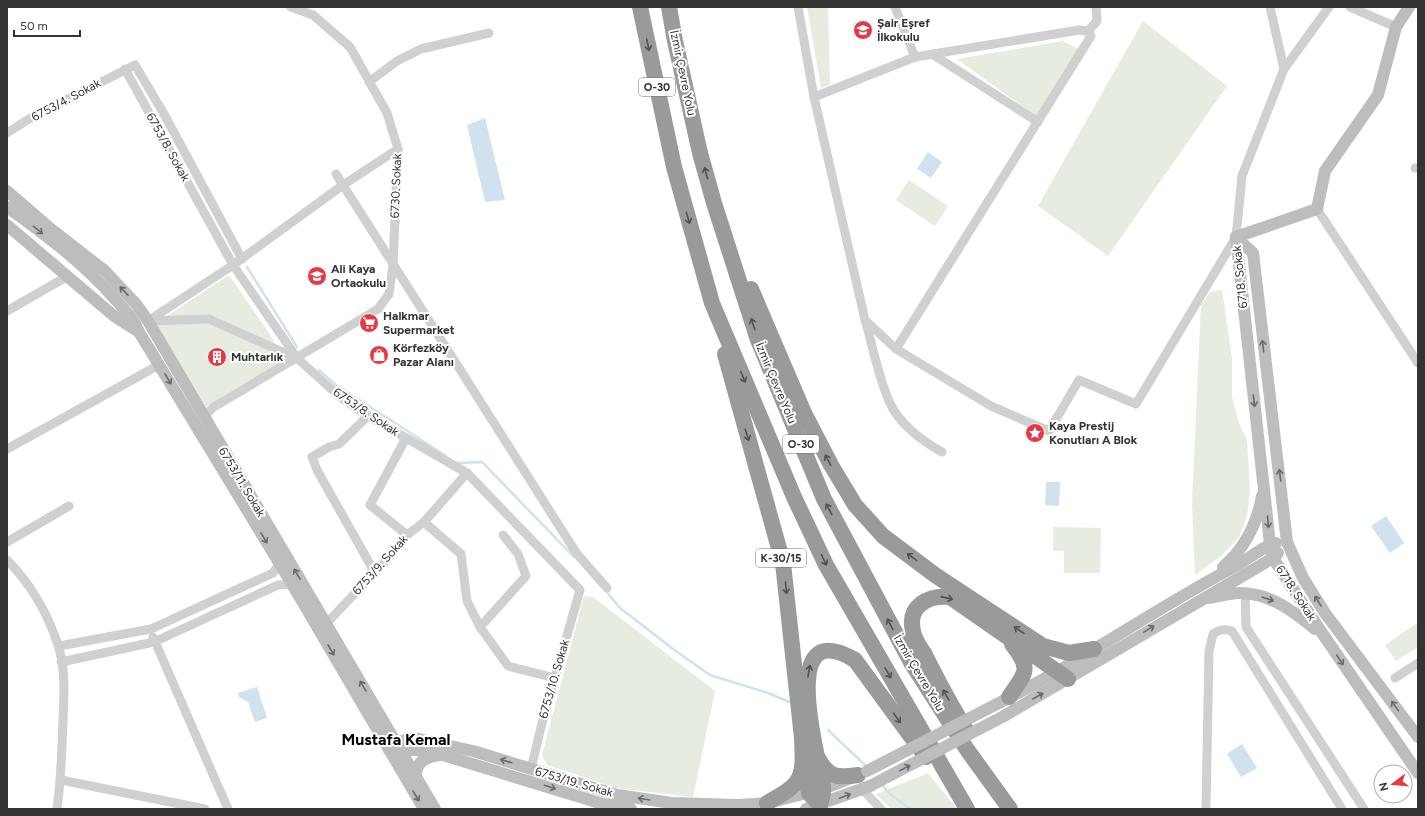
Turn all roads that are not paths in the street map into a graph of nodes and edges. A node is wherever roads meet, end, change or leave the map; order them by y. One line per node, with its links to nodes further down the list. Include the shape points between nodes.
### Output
1 (291, 7): 18 (street, 6730. Sokak, via 313,15 350,47)
2 (640, 7): 35 (highway, O-30, one-way to 35, via 674,167)
3 (669, 7): 26 (highway, İzmir Çevre Yolu / O-30, one-way to 3, via 698,146)
4 (798, 7): 19 (street)
5 (895, 7): 15 (street)
6 (1096, 7): 12 (street, via 1097,21)
7 (1270, 7): 17 (street)
8 (1329, 7): 17 (street)
9 (1350, 7): 11 (street)
10 (1409, 7): 11 (street)
11 (1396, 27): 28 (street, via 1378,95 1325,171)
12 (1088, 30): 14 (street); 20 (street, via 1091,36 1089,42)
13 (489, 33): 18 (street, via 421,49 397,61)
14 (932, 54): 15 (street); 20 (street)
15 (915, 57): 19 (street)
16 (125, 69): 21 (street, 6753/4. Sokak, via 32,117); 31 (street, via 134,65 164,114); 33 (street, 6753/8. Sokak)
17 (1284, 69): 30 (street, via 1242,176)
18 (369, 82): 22 (street, 6730. Sokak, via 388,113)
19 (814, 97): 37 (street)
20 (1038, 122): 40 (street)
21 (7, 133)
22 (398, 149): 24 (street); 32 (street, 6730. Sokak)
23 (336, 174): 24 (street)
24 (343, 185): 31 (street); 32 (street)
25 (7, 191): 38 (street, 6753/11. Sokak, one-way to 25, via 105,271)
26 (714, 203): 75 (highway, one-way to 26, via 935,575 883,536 855,505 804,413); 106 (highway, İzmir Çevre Yolu / O-30, one-way to 26, via 968,752 912,664 824,499 758,340)
27 (7, 207): 39 (street, 6753/11. Sokak, one-way to 39, via 82,266 134,321)
28 (1317, 209): 30 (street); 42 (street)
29 (7, 225): 34 (street)
30 (1236, 238): 40 (street, via 1136,404 1079,380 1049,431 992,406); 50 (street, 6718. Sokak, one-way to 50); 56 (street, 6718. Sokak, one-way to 30, via 1253,254)
31 (242, 259): 33 (street)
32 (393, 265): 41 (street, 6730. Sokak, via 389,294 378,309); 64 (street, via 577,554)
33 (233, 266): 38 (street); 41 (street, 6753/8. Sokak)
34 (68, 276): 36 (street); 39 (street, via 114,316)
35 (712, 303): 89 (highway, K-30/15, one-way to 89, via 783,563); 105 (highway, O-30, one-way to 105, via 794,497 826,565)
36 (7, 311)
37 (865, 320): 40 (street); 48 (street, via 889,402 925,443)
38 (148, 321): 41 (street, via 208,319); 44 (street, 6753/11. Sokak)
39 (139, 332): 43 (street, 6753/11. Sokak)
40 (896, 349)
41 (297, 358): 44 (street, 6730. Sokak); 45 (street, 6753/8. Sokak, via 339,396)
42 (1418, 363)
43 (159, 365): 47 (street); 60 (street, 6753/11. Sokak, one-way to 60)
44 (204, 416): 68 (street, 6753/11. Sokak, one-way to 44)
45 (368, 416): 46 (street, 6753/8. Sokak); 61 (street, via 339,444 312,457)
46 (406, 438): 49 (street, 6753/8. Sokak); 53 (street, via 370,505)
47 (7, 449)
48 (942, 452)
49 (467, 473): 52 (street, 6753/9. Sokak); 65 (street, 6753/8. Sokak)
50 (1264, 484): 57 (street, 6718. Sokak, one-way to 57); 62 (street, via 1253,529 1234,557)
51 (70, 506): 55 (street)
52 (424, 522): 53 (street, 6753/9. Sokak); 69 (street, via 460,554 467,600)
53 (407, 535): 61 (street, 6753/9. Sokak)
54 (503, 535): 69 (street, via 518,554 526,576)
55 (7, 542)
56 (1287, 542): 57 (street); 58 (street); 85 (street, 6718. Sokak, one-way to 56, via 1325,613 1303,578)
57 (1270, 544): 58 (street, 6718. Sokak); 62 (street, via 1245,561)
58 (1273, 558): 67 (street); 72 (street, 6718. Sokak)
59 (7, 560): 74 (street, via 32,590)
60 (279, 564): 63 (street, 6753/11. Sokak); 70 (street, via 273,573)
61 (375, 572): 68 (street, 6753/9. Sokak)
62 (1210, 579): 76 (street)
63 (292, 584): 73 (street, via 278,585); 86 (street, 6753/11. Sokak, one-way to 86)
64 (607, 588)
65 (580, 590): 80 (street, 6753/10. Sokak)
66 (1245, 594): 67 (street); 72 (street, one-way to 72, via 1271,599 1300,617); 110 (street, via 1246,627)
67 (1202, 599): 79 (street, one-way to 67)
68 (327, 623): 83 (street, 6753/11. Sokak, one-way to 68)
69 (480, 627): 80 (street, via 508,666)
70 (151, 630): 73 (street); 74 (street)
71 (1006, 636): 79 (highway); 82 (highway, via 1023,659 1025,668 1022,679); 107 (highway, one-way to 71, via 966,729 913,632 912,620 922,602 932,597 950,597)
72 (1324, 637): 91 (street, 6718. Sokak, one-way to 91)
73 (154, 642): 77 (street); 100 (street)
74 (58, 646): 77 (street)
75 (1043, 646): 76 (highway, via 1069,653); 79 (highway, via 1055,655)
76 (1094, 649): 79 (street)
77 (61, 662): 93 (street, via 64,694)
78 (1418, 663): 81 (street)
79 (1063, 672): 82 (street); 94 (street, one-way to 79, bridge, via 1004,716)
80 (555, 678): 90 (street, 6753/10. Sokak)
81 (1395, 678)
82 (1009, 698): 94 (street, bridge)
83 (386, 727): 84 (street, 6753/19. Sokak, via 400,736); 86 (street, 6753/11. Sokak)
84 (414, 738): 86 (street, via 402,741); 90 (street, 6753/19. Sokak, one-way to 84, via 473,751)
85 (1418, 738)
86 (395, 752): 87 (street, via 414,750); 92 (street, 6753/11. Sokak); 101 (street, 6753/11. Sokak, one-way to 101)
87 (442, 754): 92 (street, via 431,756 419,763); 103 (street, one-way to 103, via 603,804)
88 (816, 754): 94 (highway, via 827,772 837,777); 95 (highway); 105 (highway, one-way to 105, via 807,689 808,667 815,657 825,651 842,652 856,660)
89 (803, 766): 95 (highway); 96 (highway, K-30/15, via 799,780 791,790)
90 (531, 769): 96 (street, 6753/19. Sokak, one-way to 90, via 672,803 617,795)
91 (1418, 773)
92 (416, 778): 102 (street, 6753/11. Sokak)
93 (61, 780): 98 (street); 99 (street)
94 (864, 780): 95 (street, 6753/19. Sokak); 97 (street, one-way to 94); 104 (street)
95 (816, 791): 96 (street, 6753/19. Sokak); 97 (highway)
96 (767, 803)
97 (813, 807)
98 (56, 809)
99 (205, 809)
100 (228, 809)
101 (424, 809)
102 (435, 809)
103 (631, 809)
104 (881, 809)
105 (966, 809)
106 (1010, 809)
107 (1022, 809)
108 (1206, 809): 109 (street, via 1209,651 1212,634 1225,629 1232,632)
109 (1342, 809)
110 (1364, 809)

